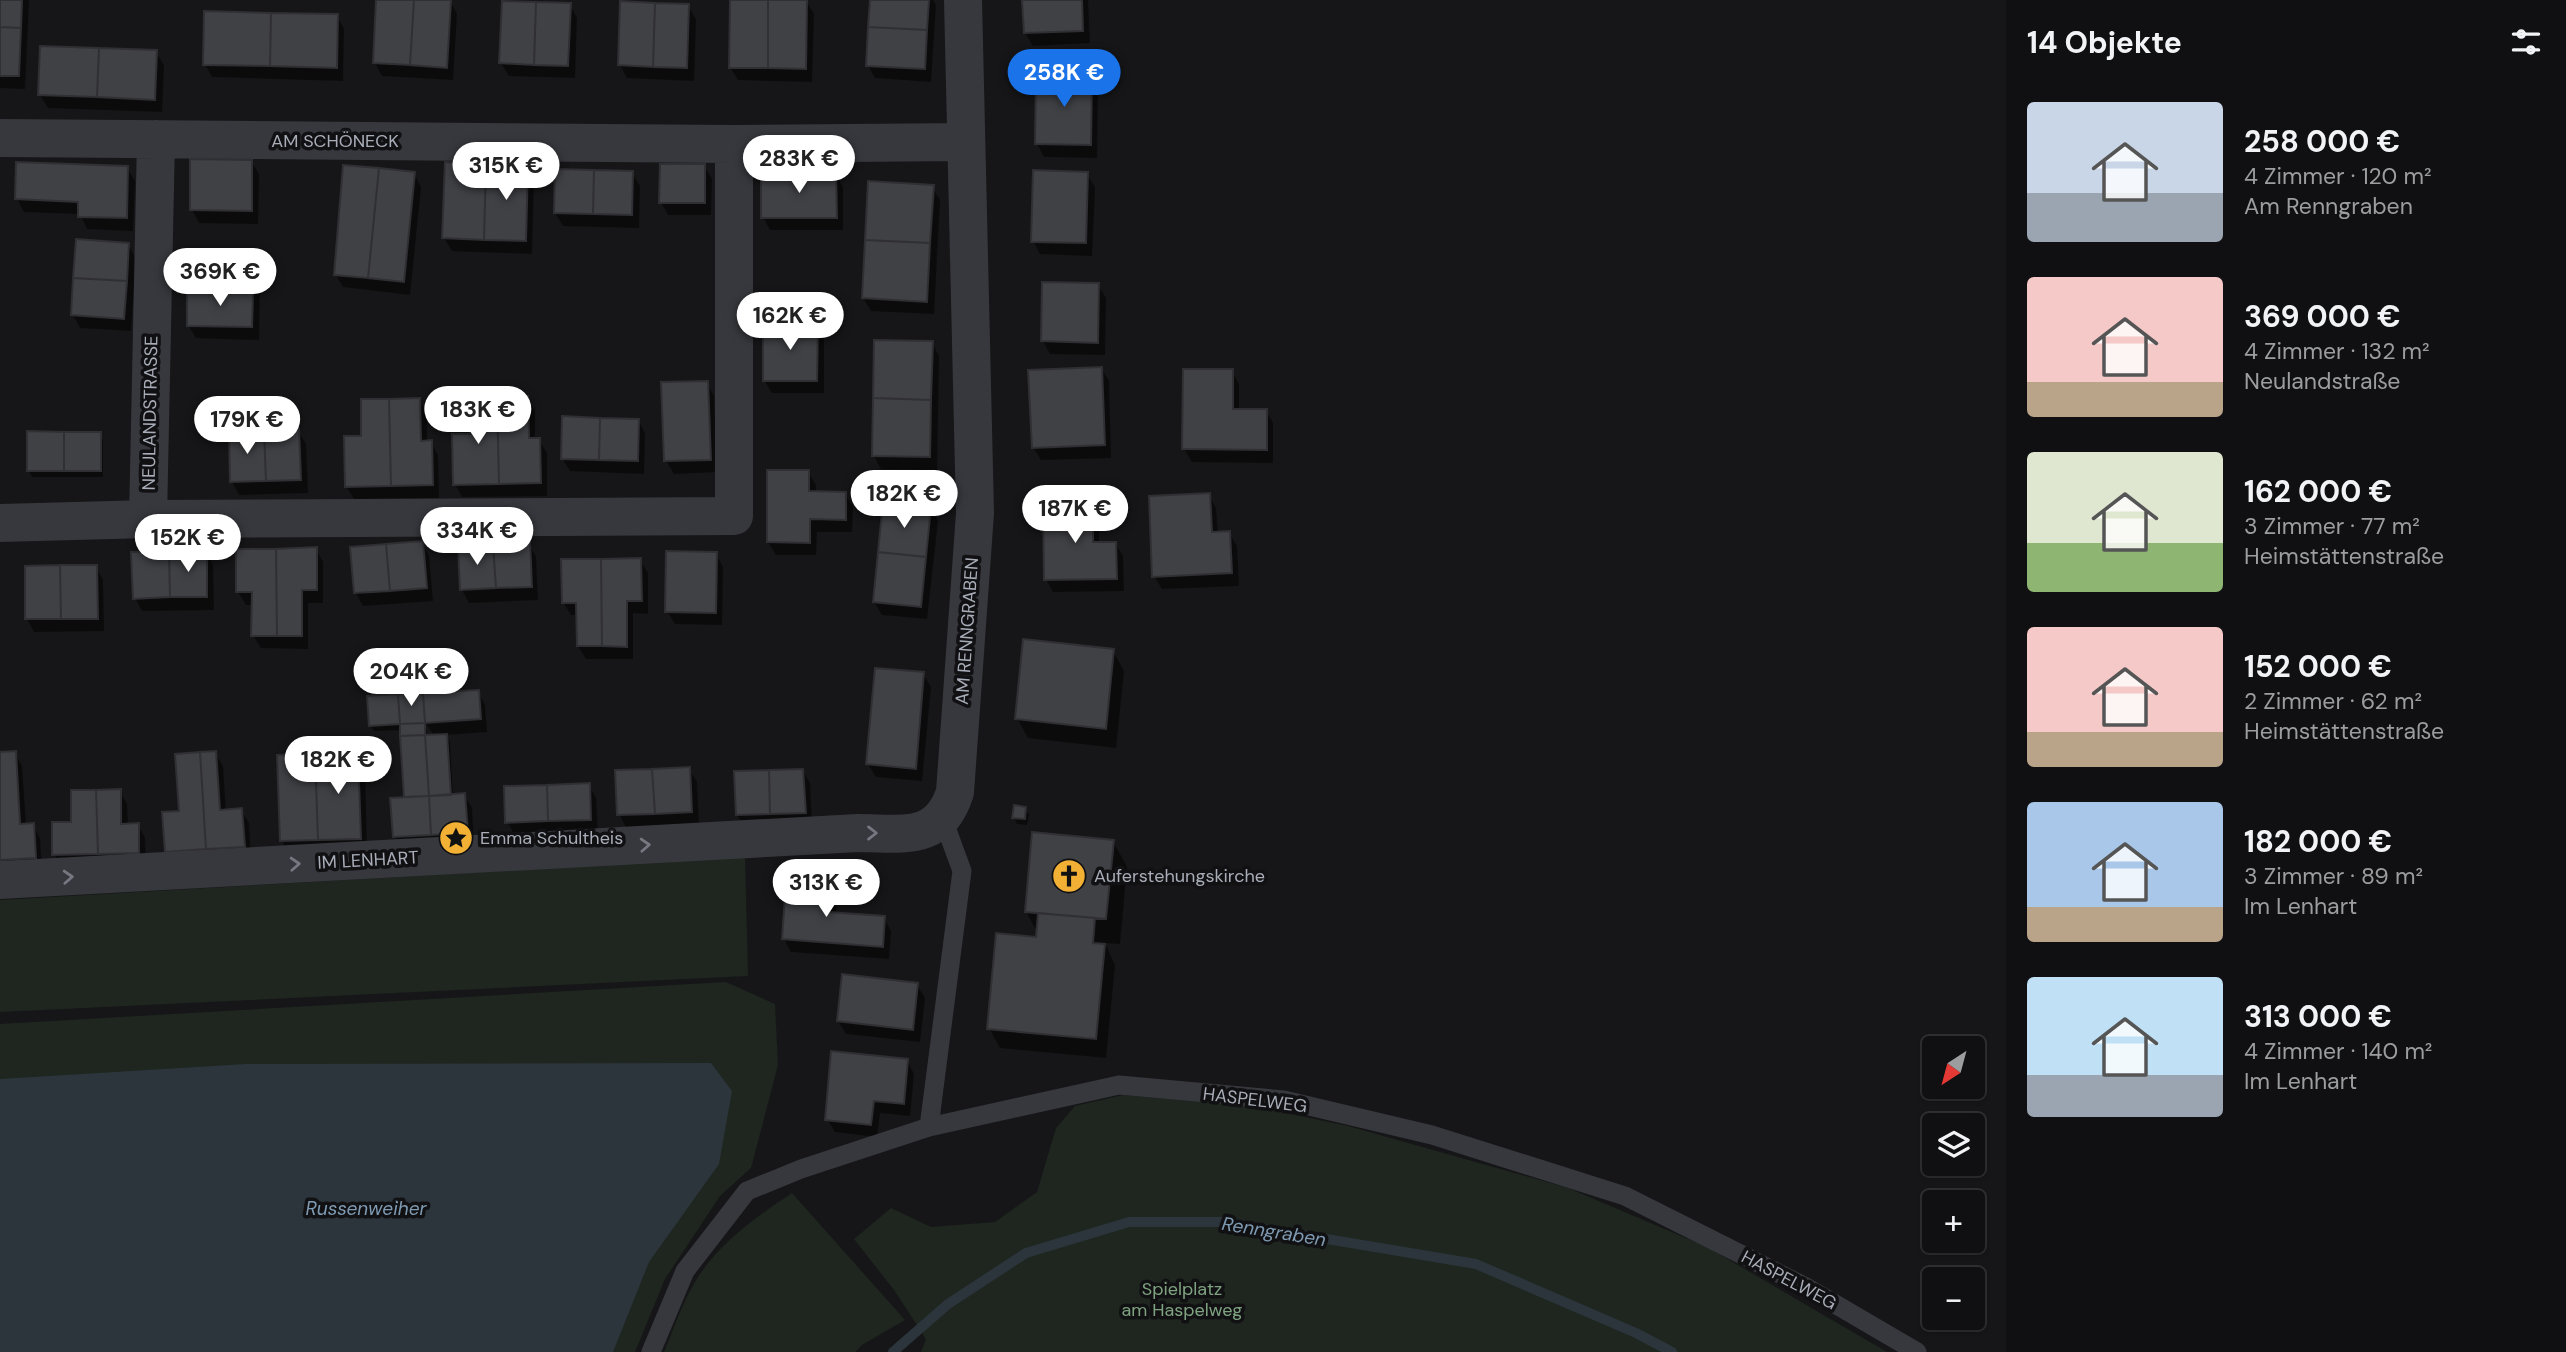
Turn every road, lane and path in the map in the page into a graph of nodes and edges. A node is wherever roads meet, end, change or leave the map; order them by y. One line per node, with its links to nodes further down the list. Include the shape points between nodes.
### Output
1 (963, 0): 4 (street, AM RENNGRABEN)
2 (0, 138): 3 (street, AM SCHÖNECK)
3 (156, 139): 5 (street, AM SCHÖNECK); 6 (street, NEULANDSTRASSE)
4 (965, 142): 5 (street, AM SCHÖNECK); 8 (street, AM RENNGRABEN, via 975,513 955,792)
5 (734, 144): 6 (street, via 734,516)
6 (148, 519): 7 (street)
7 (0, 523)
8 (943, 819): 9 (street, IM LENHART, one-way to 8, via 917,833); 10 (lane, via 962,871)
9 (0, 880)
10 (929, 1127): 11 (lane, HASPELWEG, via 747,1191 684,1271); 12 (lane, HASPELWEG, via 1119,1085 1284,1100 1432,1135 1625,1196 1806,1287)
11 (651, 1352)
12 (1917, 1352)

